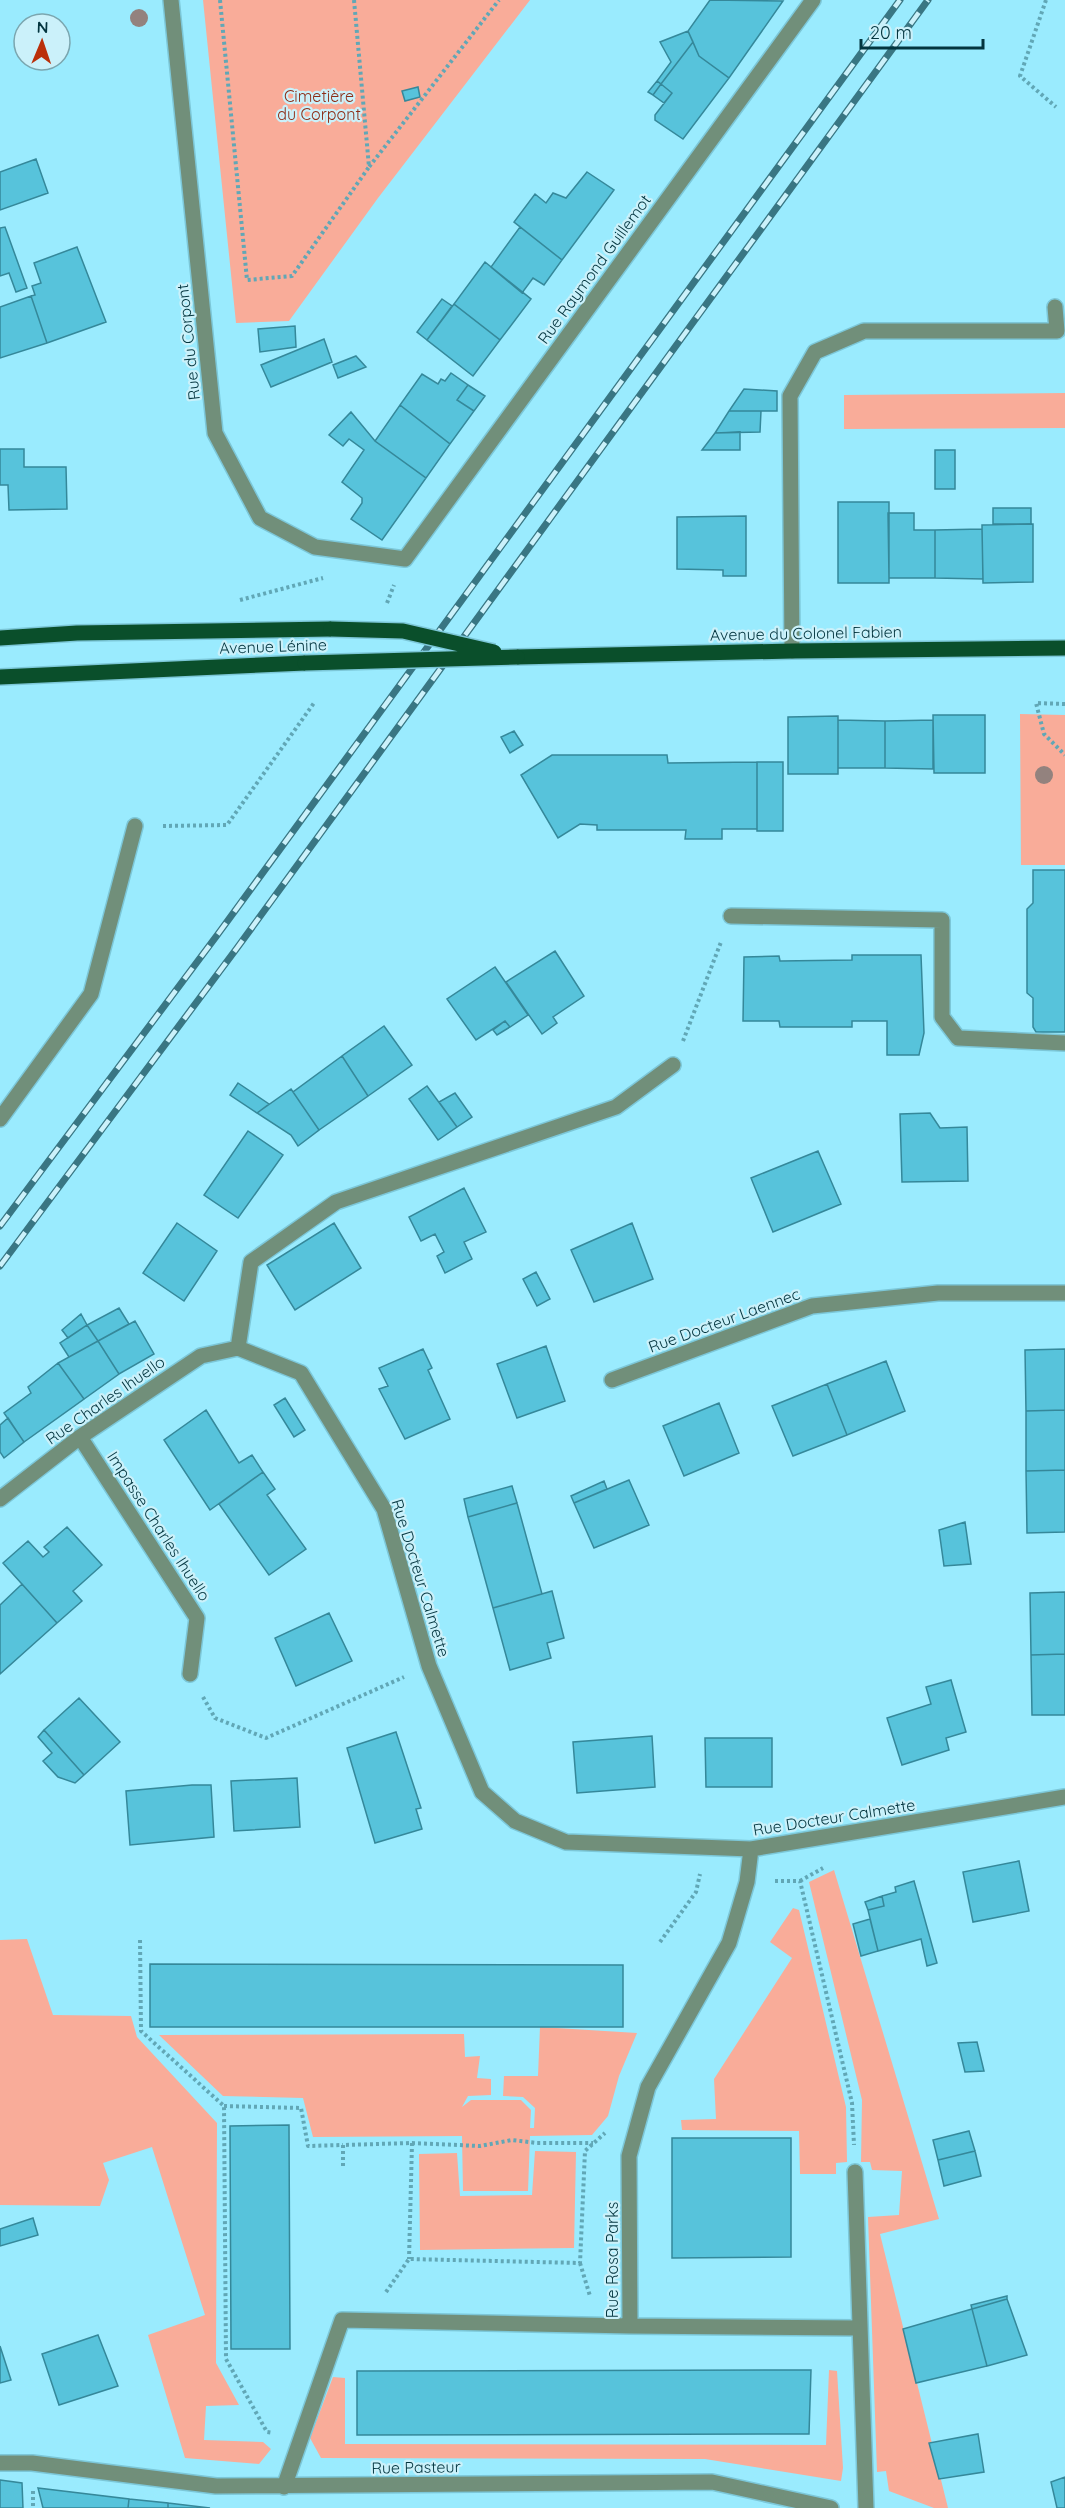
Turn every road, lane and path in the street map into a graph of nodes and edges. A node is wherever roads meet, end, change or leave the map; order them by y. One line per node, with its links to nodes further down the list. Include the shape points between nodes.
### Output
1 (171, 0): 11 (street, Rue du Corpont, via 215,433 260,518 315,547)
2 (220, 0): 8 (path, via 247,280 292,276)
3 (354, 0): 8 (path)
4 (500, 0): 8 (path)
5 (813, 0): 11 (street, Rue Raymond Guillemot)
6 (1046, 0): 7 (path, via 1020,76)
7 (1056, 107)
8 (369, 167)
9 (1055, 306): 10 (street)
10 (1061, 332): 16 (street, via 864,332 815,352 790,396)
11 (405, 559)
12 (332, 576): 13 (path, via 231,602)
13 (235, 632): 14 (main road, via 77,633); 18 (main road, bridge, via 331,628 403,631)
14 (0, 638)
15 (1065, 648): 16 (main road, Avenue du Colonel Fabien)
16 (792, 651): 17 (main road, Avenue du Colonel Fabien)
17 (548, 656): 18 (main road, Avenue Lénine)
18 (518, 657): 19 (main road, Avenue Lénine, bridge)
19 (0, 677)
20 (314, 703): 23 (path, via 227,825)
21 (1065, 704): 22 (path, via 1035,703 1044,734)
22 (1065, 755)
23 (135, 826): 27 (street, via 91,994)
24 (731, 916): 25 (street, via 942,920 942,1017 958,1038); 26 (path)
25 (1065, 1042)
26 (673, 1065): 29 (street, via 616,1107 336,1202 251,1262)
27 (0, 1119)
28 (1065, 1293): 30 (street, Rue Docteur Laennec, via 938,1293 812,1306)
29 (238, 1348): 31 (street, Rue Charles Ihuello, via 201,1356); 33 (street, Rue Docteur Calmette, via 301,1373 384,1509)
30 (612, 1380)
31 (80, 1437): 32 (street, Rue Charles Ihuello); 34 (street, Impasse Charles Ihuello, via 197,1618)
32 (0, 1499)
33 (429, 1666): 34 (path, via 266,1738 215,1718); 36 (street, Rue Docteur Calmette, via 482,1792 515,1821 566,1842)
34 (190, 1674)
35 (1065, 1797): 37 (street, Rue Docteur Calmette)
36 (706, 1847): 37 (street, Rue Docteur Calmette); 40 (path, via 696,1892)
37 (751, 1849): 38 (street, Rue Rosa Parks)
38 (747, 1882): 42 (street, Rue Rosa Parks, via 729,1943 648,2087); 47 (path, via 800,1881 852,2103)
39 (140, 1940): 41 (path, via 141,2031)
40 (660, 1942)
41 (224, 2106): 45 (path, via 301,2108 308,2146); 52 (path, via 226,2360 267,2432)
42 (636, 2132): 44 (path, via 616,2123); 50 (street, Rue Rosa Parks, via 629,2156)
43 (412, 2143): 44 (path); 45 (path); 48 (path)
44 (593, 2143): 48 (path, via 585,2151 580,2263)
45 (342, 2145): 46 (path)
46 (343, 2166)
47 (855, 2172): 51 (street)
48 (409, 2259): 49 (path)
49 (367, 2321): 50 (street); 52 (street, via 342,2320)
50 (630, 2326): 51 (street, Rue Rosa Parks)
51 (858, 2328): 56 (street)
52 (300, 2440): 54 (street)
53 (0, 2463): 54 (street, Rue Pasteur, via 32,2463 216,2486)
54 (284, 2487): 55 (street, Rue Pasteur, via 712,2482)
55 (831, 2508)
56 (866, 2508)

